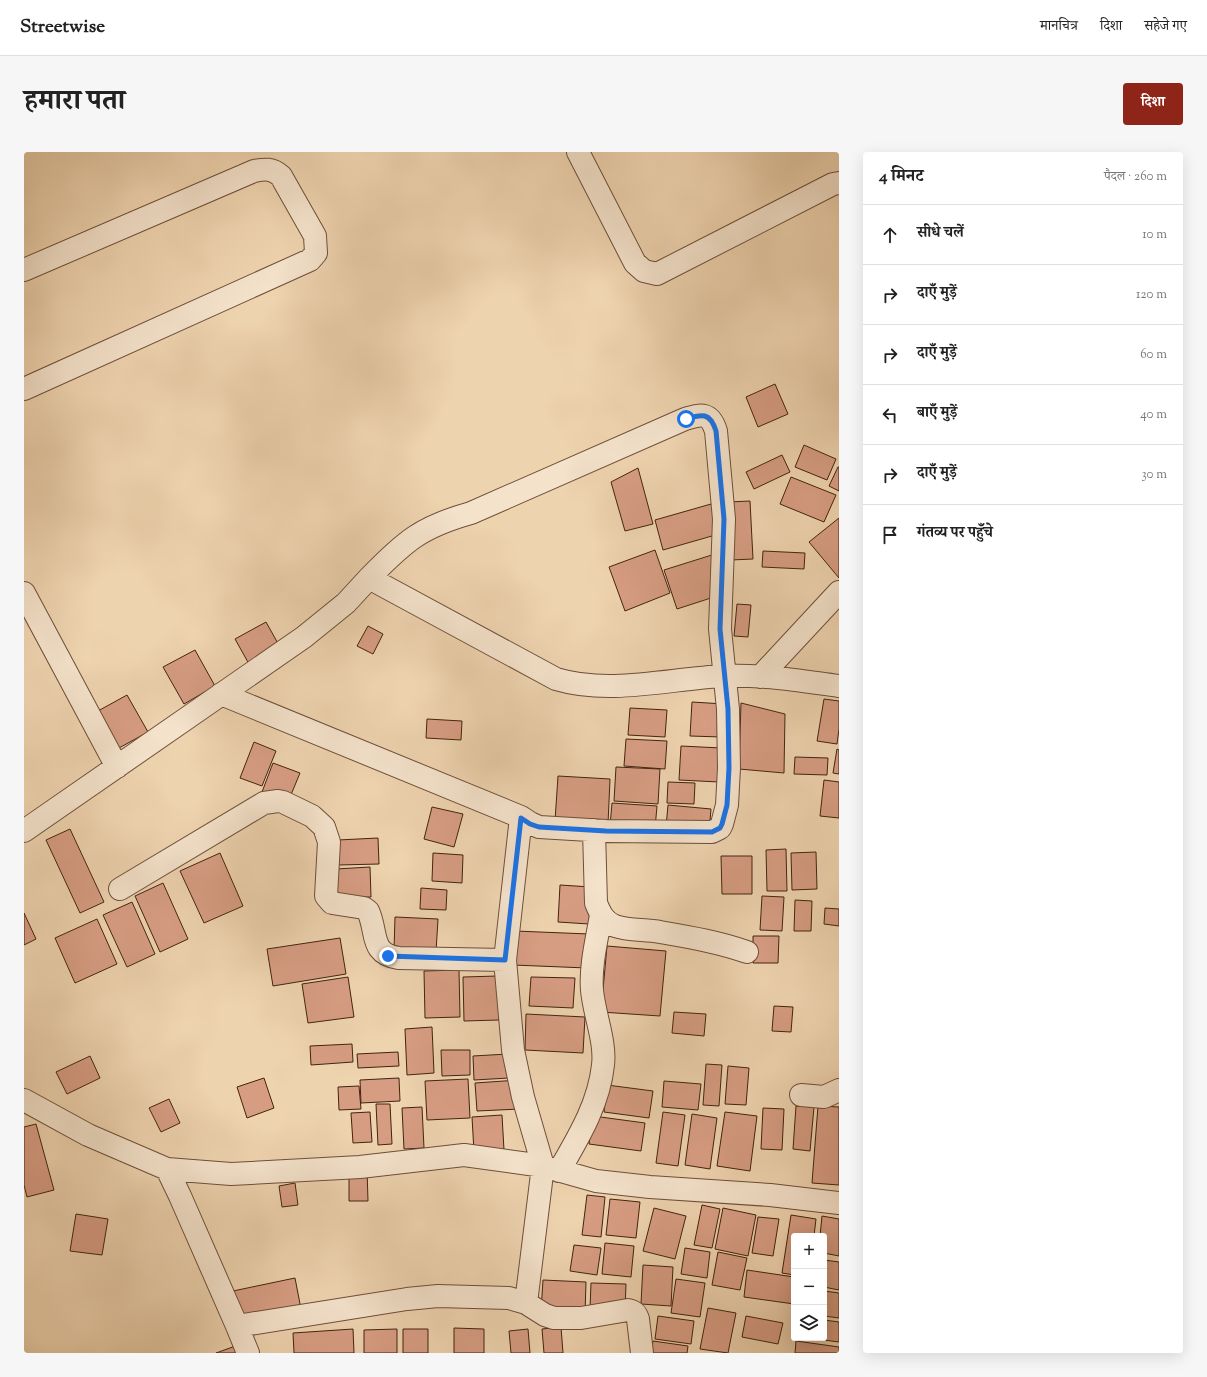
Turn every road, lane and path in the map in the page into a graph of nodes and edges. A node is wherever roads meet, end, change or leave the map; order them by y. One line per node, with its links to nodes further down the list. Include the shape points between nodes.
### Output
1 (578, 152): 2 (street, via 635,263 644,271 657,274)
2 (839, 183)
3 (24, 270): 4 (street, via 254,171 265,169 275,171 281,176 315,236 317,245 316,253 310,260)
4 (24, 389)
5 (369, 578): 8 (street, via 556,679 574,684 607,686); 8 (street, via 399,547 423,530 471,513 686,419 700,415 708,417 716,431 724,519 720,629); 11 (street, via 346,603 304,637)
6 (839, 592): 9 (street)
7 (24, 593): 12 (street)
8 (724, 676): 9 (street); 14 (street, via 728,709 729,768 727,805 720,828 712,832)
9 (760, 677): 10 (street)
10 (839, 686)
11 (221, 694): 12 (street); 13 (street)
12 (117, 767): 15 (street)
13 (521, 818): 14 (street, via 539,827); 19 (street)
14 (594, 830): 17 (street, via 596,903)
15 (24, 831)
16 (120, 890): 19 (street, via 264,803 278,801 312,816 324,827 329,842 326,896 332,904 364,908 368,911 377,944 383,953 399,958)
17 (601, 915): 18 (street, via 614,926 660,932 731,946); 23 (street, via 591,979 596,1023 603,1045 603,1065 596,1096 582,1131)
18 (747, 952)
19 (505, 960): 23 (street, via 513,1050 523,1098)
20 (839, 1090): 21 (street, via 824,1097)
21 (801, 1096)
22 (24, 1100): 24 (street, via 88,1135)
23 (551, 1168): 24 (street, via 464,1155 360,1167 231,1174); 25 (street, via 596,1181 627,1185); 26 (street)
24 (167, 1169): 27 (street)
25 (839, 1202)
26 (526, 1303): 27 (street, via 509,1298 438,1296); 29 (street, via 554,1318 581,1318 632,1310 637,1314)
27 (237, 1326): 28 (street)
28 (248, 1353)
29 (642, 1353)

